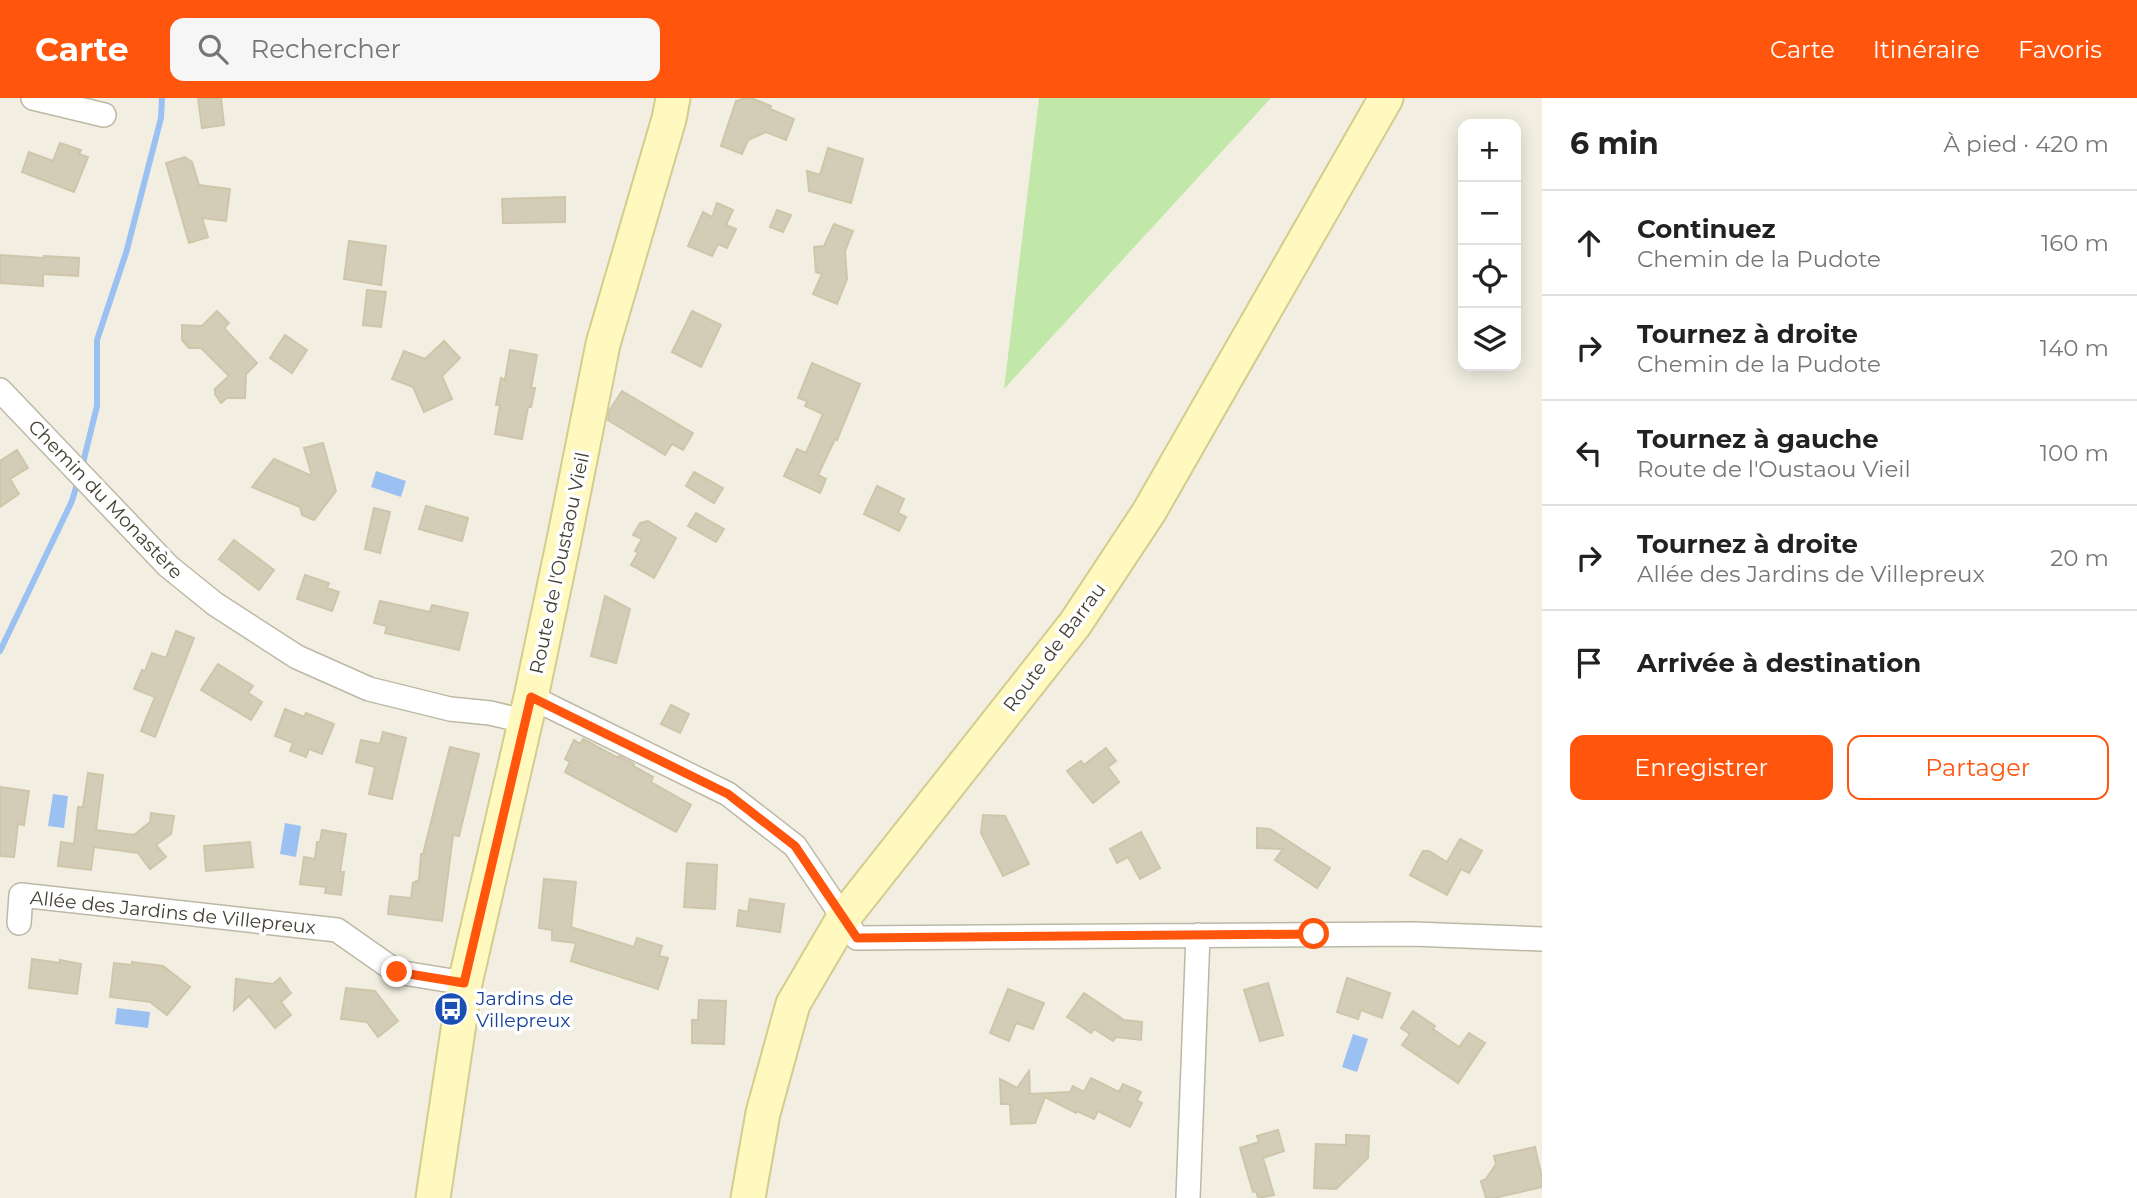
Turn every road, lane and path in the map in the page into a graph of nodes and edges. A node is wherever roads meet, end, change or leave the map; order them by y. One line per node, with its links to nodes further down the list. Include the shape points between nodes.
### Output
1 (33, 98): 4 (street)
2 (673, 98): 6 (street, Route de l'Oustaou Vieil, via 603,344)
3 (1386, 98): 7 (street, Route de Barrau, via 1149,512 1075,624)
4 (104, 115)
5 (0, 390): 6 (street, Chemin du Monastère, via 168,566 215,604 297,657 369,689 450,709 490,713)
6 (528, 709): 7 (street, Chemin du Monastère, via 728,794 795,846); 11 (street, Route de l'Oustaou Vieil)
7 (844, 917): 9 (street, Chemin du Monastère, via 857,938); 13 (street, Route de Barrau, via 793,1004 763,1113)
8 (19, 923): 11 (street, Allée des Jardins de Villepreux, via 21,895 337,930 397,972)
9 (1198, 935): 10 (street); 14 (street)
10 (1542, 939)
11 (464, 983): 12 (street, Route de l'Oustaou Vieil)
12 (433, 1198)
13 (748, 1198)
14 (1188, 1198)

